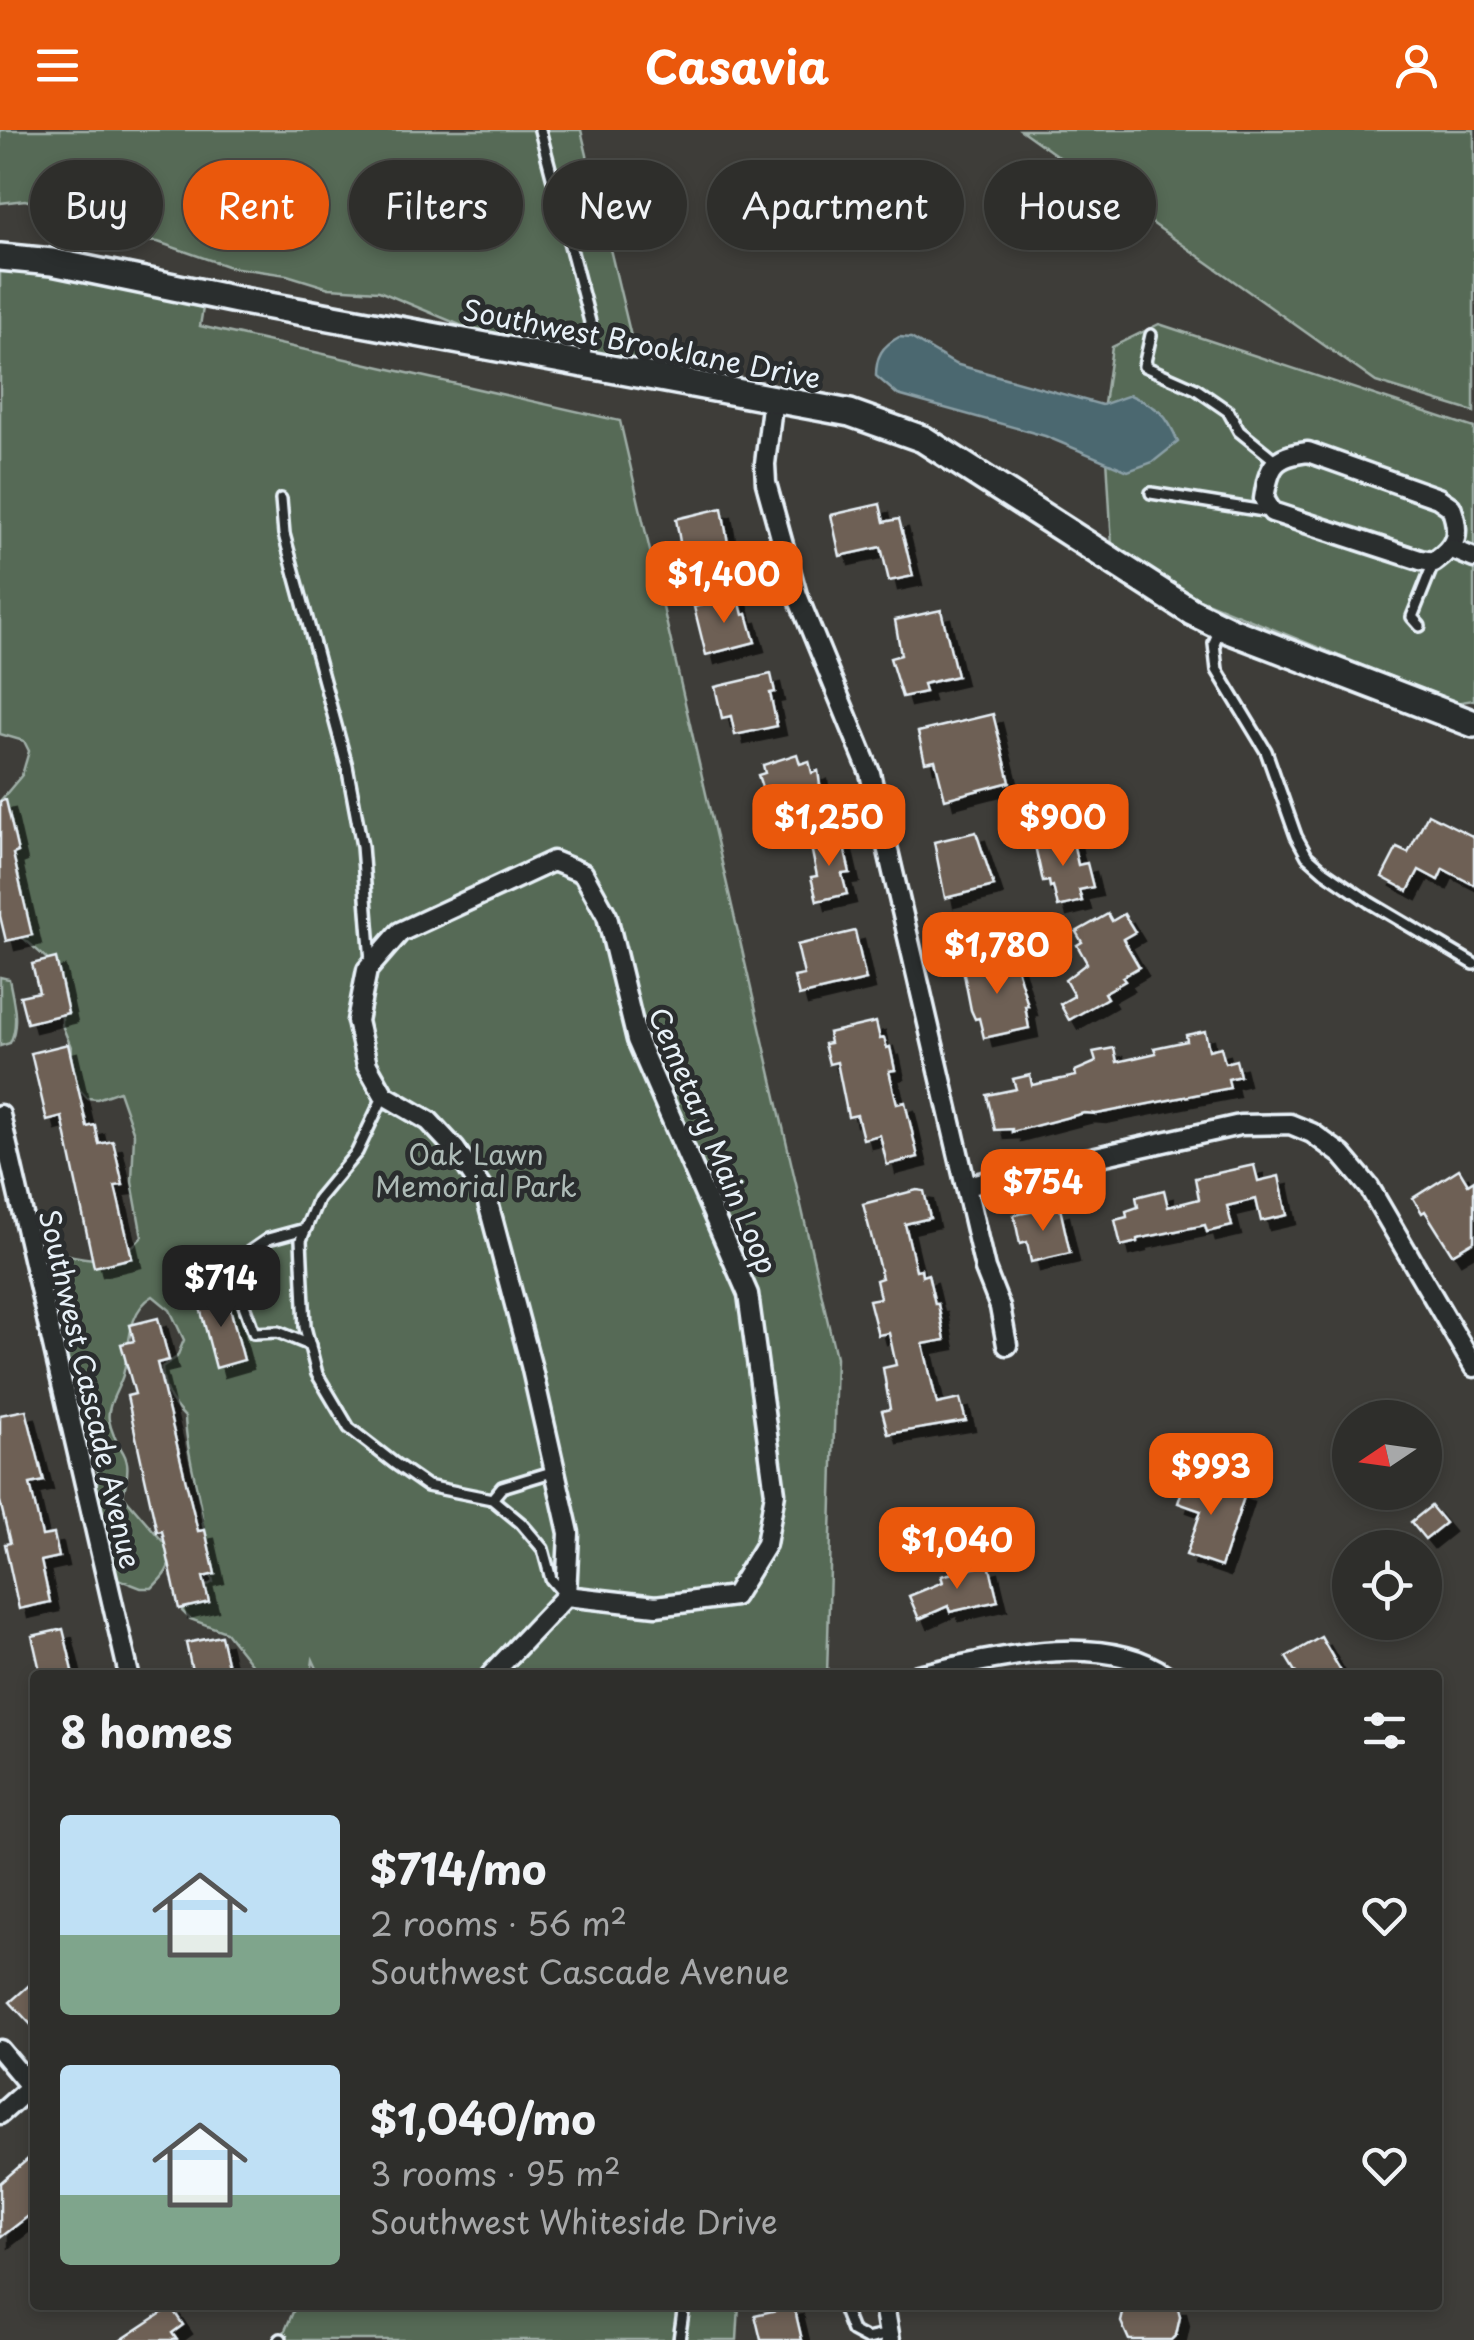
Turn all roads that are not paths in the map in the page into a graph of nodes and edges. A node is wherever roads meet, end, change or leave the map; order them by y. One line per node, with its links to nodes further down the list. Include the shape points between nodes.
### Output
1 (540, 130): 4 (lane, via 590,322)
2 (0, 257): 4 (street, Southwest Brooklane Drive)
3 (1151, 335): 6 (lane, via 1144,366 1228,411 1239,431)
4 (584, 364): 5 (street, Southwest Brooklane Drive)
5 (773, 398): 13 (street, Southwest Brooklane Drive, via 850,412 923,439 1143,584); 20 (street, via 766,483 797,595 870,774)
6 (1276, 461): 9 (street, via 1264,499); 10 (street, via 1308,452 1438,498 1452,507 1457,523)
7 (1151, 493): 9 (lane)
8 (281, 498): 17 (lane, via 284,534 347,766)
9 (1272, 512): 12 (street)
10 (1452, 549): 11 (street); 12 (street)
11 (1474, 558)
12 (1434, 562): 14 (lane, via 1412,617)
13 (1221, 626): 15 (street, Southwest Brooklane Drive); 16 (lane, via 1214,643 1218,670 1266,751 1307,856)
14 (1420, 626)
15 (1474, 724)
16 (1474, 964)
17 (372, 965): 18 (street, Cemetary Main Loop, via 357,1021 367,1065); 27 (street, Cemetary Main Loop, via 400,932 553,861 583,873 607,916 637,1040 748,1294 776,1494 766,1544 734,1596 656,1606)
18 (384, 1094): 21 (lane, via 358,1152 318,1199); 25 (street, via 429,1121 486,1195)
19 (0, 1115): 28 (street, Southwest Cascade Avenue)
20 (966, 1186): 23 (street); 24 (street, via 1240,1125 1290,1124 1342,1155 1369,1187)
21 (305, 1229): 22 (lane, via 300,1282); 22 (lane, via 268,1239 239,1259 239,1291 254,1333 278,1332)
22 (310, 1345): 26 (lane, via 318,1374 349,1428 427,1486)
23 (1008, 1345)
24 (1474, 1367)
25 (555, 1471): 26 (lane, via 502,1487); 27 (street, via 569,1533)
26 (492, 1499): 27 (lane, via 543,1549 551,1579)
27 (566, 1596): 29 (street)
28 (128, 1670)
29 (496, 1670)
30 (943, 1670): 31 (street, via 1021,1654 1081,1652)
31 (1155, 1670)
32 (0, 2050): 33 (street)
33 (30, 2085)
34 (30, 2090): 35 (street)
35 (0, 2114)
36 (683, 2310): 40 (lane)
37 (844, 2310): 39 (lane, via 852,2332)
38 (885, 2310): 39 (street)
39 (890, 2337)
40 (679, 2340)

